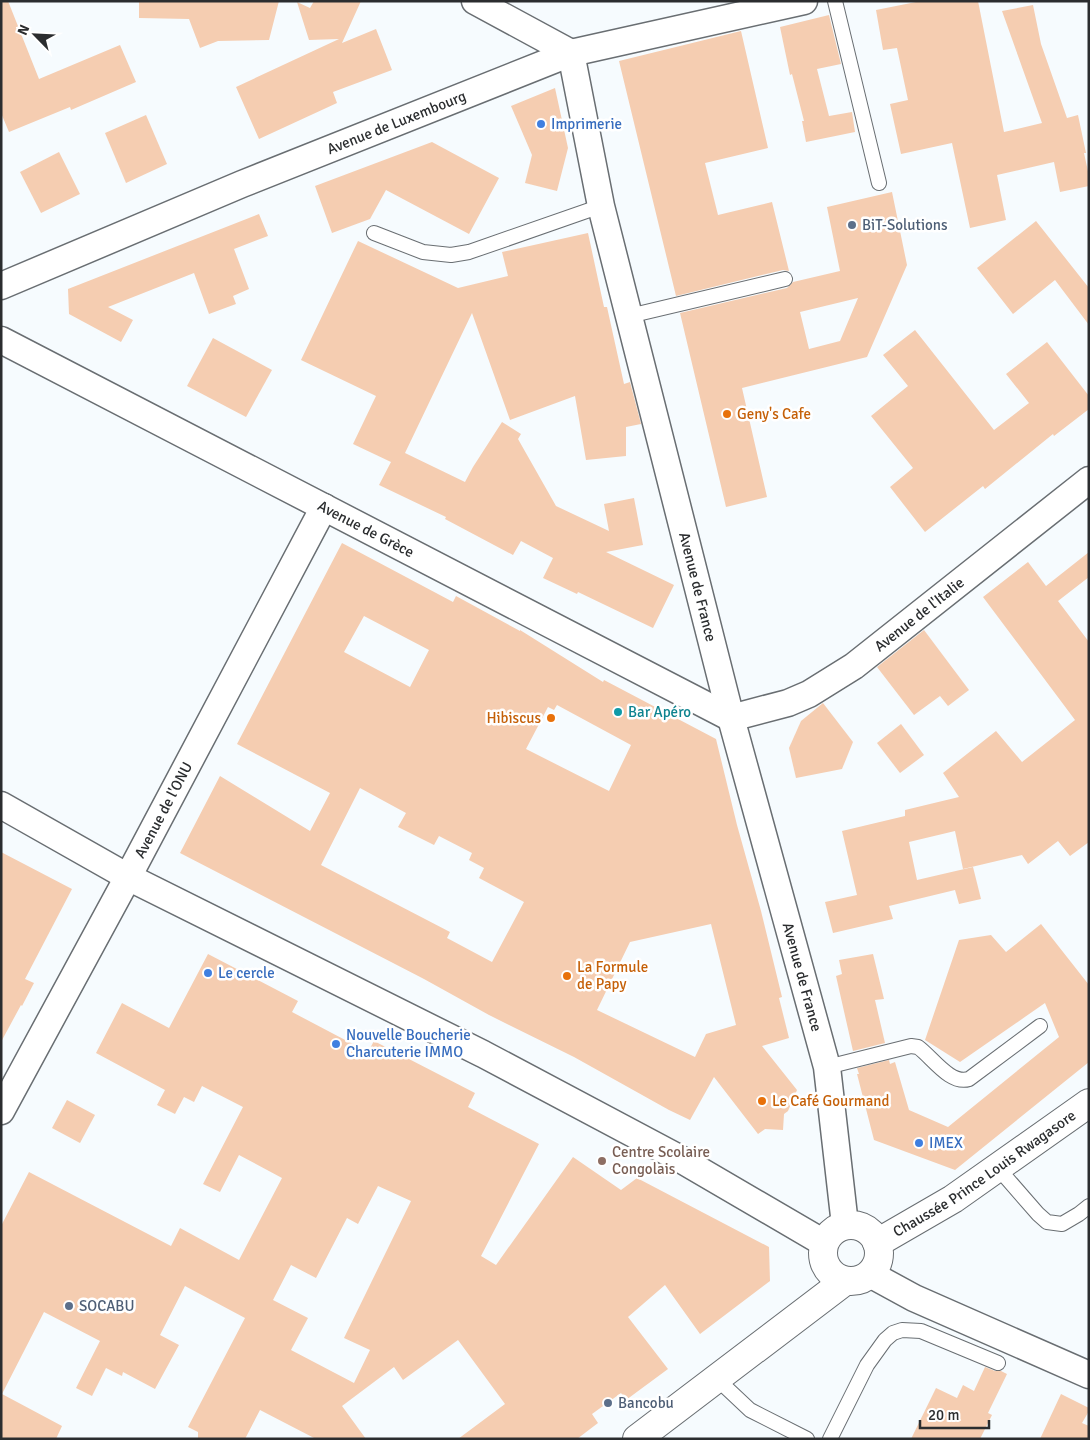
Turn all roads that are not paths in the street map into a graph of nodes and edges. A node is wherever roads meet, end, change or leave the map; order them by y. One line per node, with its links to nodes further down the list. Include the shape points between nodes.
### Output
1 (475, 1): 4 (street)
2 (804, 1): 4 (street, Avenue de Luxembourg)
3 (835, 1): 5 (lane)
4 (571, 53): 6 (street, Avenue de France); 9 (street, Avenue de Luxembourg, via 242,184)
5 (879, 183)
6 (602, 206): 7 (lane, via 469,252 451,255 424,252); 10 (street, Avenue de France)
7 (374, 233)
8 (784, 279): 10 (lane)
9 (1, 286)
10 (629, 316): 14 (street, Avenue de France)
11 (1, 340): 13 (street, Avenue de Grèce)
12 (1089, 480): 14 (street, Avenue de l'Italie, via 854,666 795,700)
13 (324, 506): 14 (street, Avenue de Grèce); 16 (street, Avenue de l'ONU)
14 (731, 718): 18 (street, Avenue de France)
15 (1, 805): 16 (street)
16 (128, 877): 20 (street, Avenue de l'ONU); 24 (street, via 483,1054 675,1156)
17 (1040, 1026): 18 (lane, via 963,1081 954,1078 918,1047 911,1046)
18 (827, 1067): 23 (street, Avenue de France)
19 (1089, 1103): 21 (street, Chaussée Prince Louis Rwagasore)
20 (1, 1111)
21 (997, 1168): 22 (lane, via 1047,1222 1062,1224); 25 (street, Chaussée Prince Louis Rwagasore, via 953,1199)
22 (1089, 1206)
23 (845, 1225): 24 (street, via 836,1228); 25 (street, via 863,1227 870,1231)
24 (824, 1243): 26 (street, via 824,1262 829,1271 836,1277)
25 (877, 1243): 26 (street, via 877,1265)
26 (858, 1278): 28 (street, via 914,1298); 29 (street)
27 (998, 1363): 32 (lane, via 921,1331 893,1333 884,1340 867,1365)
28 (1089, 1375)
29 (716, 1378): 30 (street); 31 (lane, via 750,1410)
30 (637, 1439)
31 (807, 1439)
32 (830, 1439)

